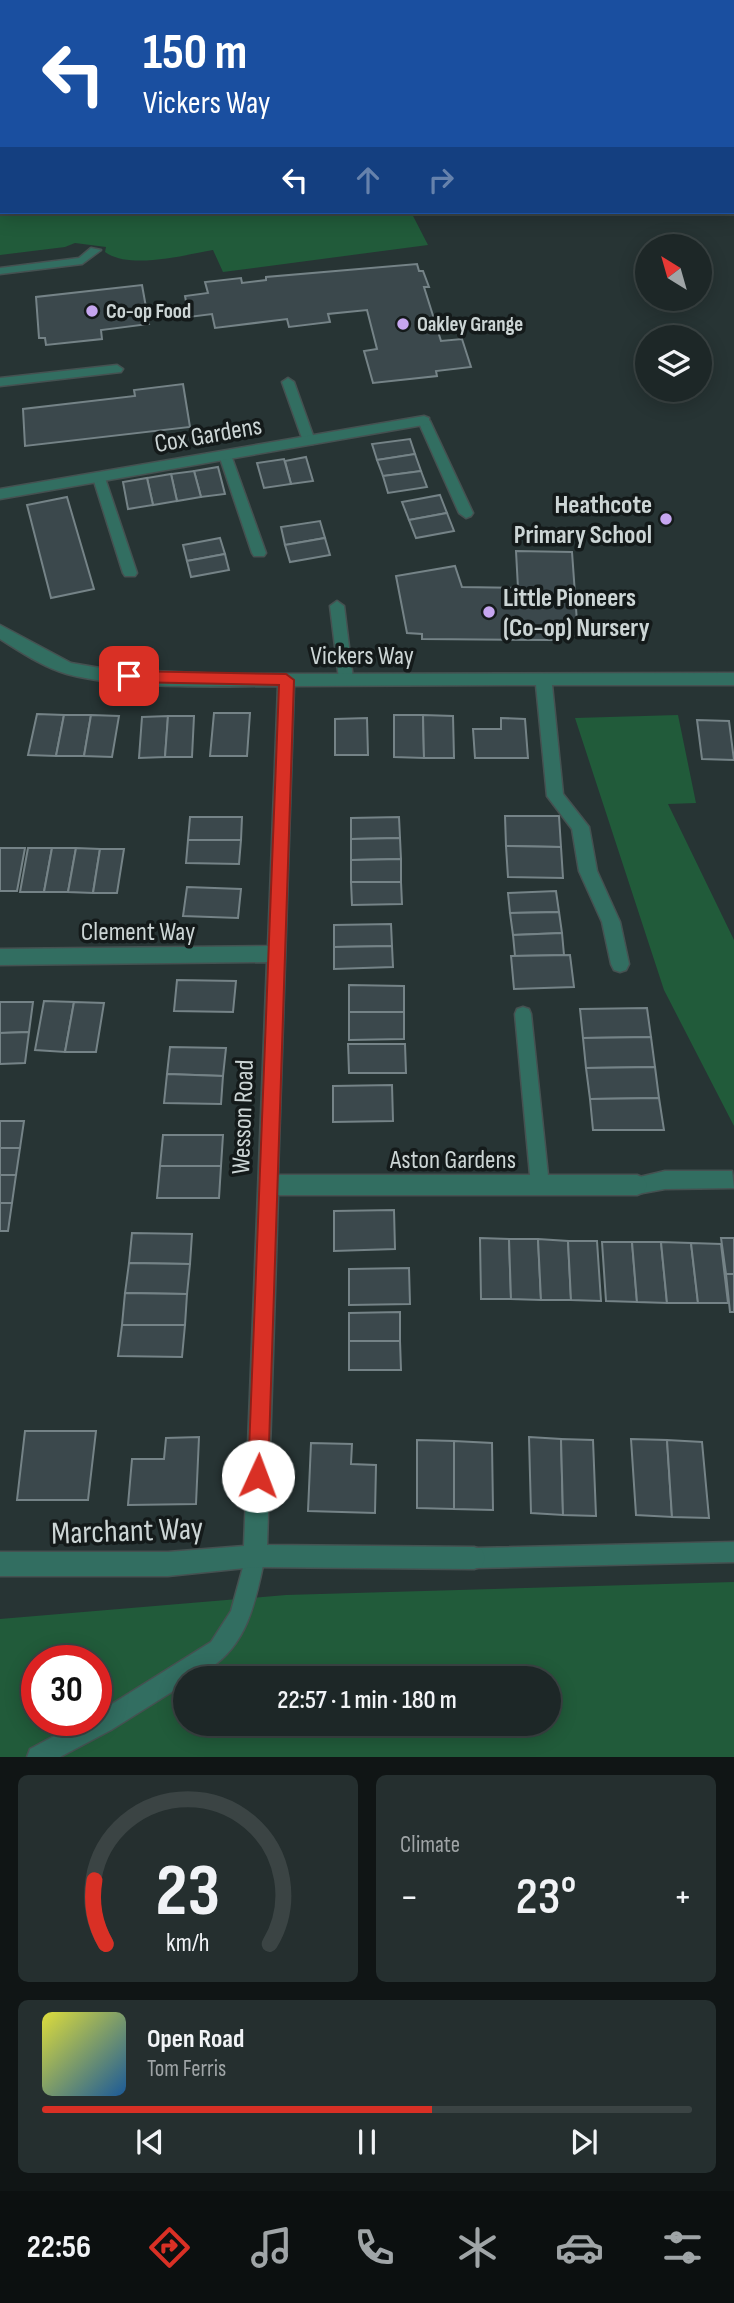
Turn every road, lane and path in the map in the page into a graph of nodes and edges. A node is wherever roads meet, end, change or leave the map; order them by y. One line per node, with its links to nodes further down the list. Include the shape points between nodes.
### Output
1 (95, 250): 2 (lane, via 74,262)
2 (0, 271)
3 (117, 369): 4 (lane)
4 (0, 382)
5 (288, 382): 7 (lane)
6 (424, 421): 7 (street, Cox Gardens); 11 (lane)
7 (309, 441): 8 (street, Cox Gardens)
8 (225, 456): 9 (street, Cox Gardens); 12 (lane)
9 (99, 478): 10 (street, Cox Gardens); 13 (lane)
10 (0, 494)
11 (466, 513)
12 (259, 552)
13 (130, 573)
14 (337, 606): 19 (lane)
15 (0, 631): 18 (street, Vickers Way, via 68,668 106,676)
16 (542, 678): 17 (street, Vickers Way); 19 (street, Vickers Way); 22 (street, via 555,796 580,827 588,872 611,922)
17 (734, 679)
18 (286, 680): 19 (street, Vickers Way); 20 (street, Wesson Road)
19 (346, 680)
20 (275, 954): 21 (street, Clement Way); 25 (street, Wesson Road)
21 (0, 957)
22 (620, 964)
23 (523, 1014): 26 (lane)
24 (732, 1180): 27 (lane, via 665,1180)
25 (268, 1185): 26 (street, Aston Gardens); 29 (street, Wesson Road)
26 (540, 1185): 27 (street, Aston Gardens)
27 (637, 1185)
28 (734, 1552): 30 (lane)
29 (255, 1556): 30 (street); 31 (street, Marchant Way, via 168,1564); 32 (lane, Wesson Road, via 241,1615 219,1650)
30 (474, 1558)
31 (0, 1564)
32 (38, 1757)

